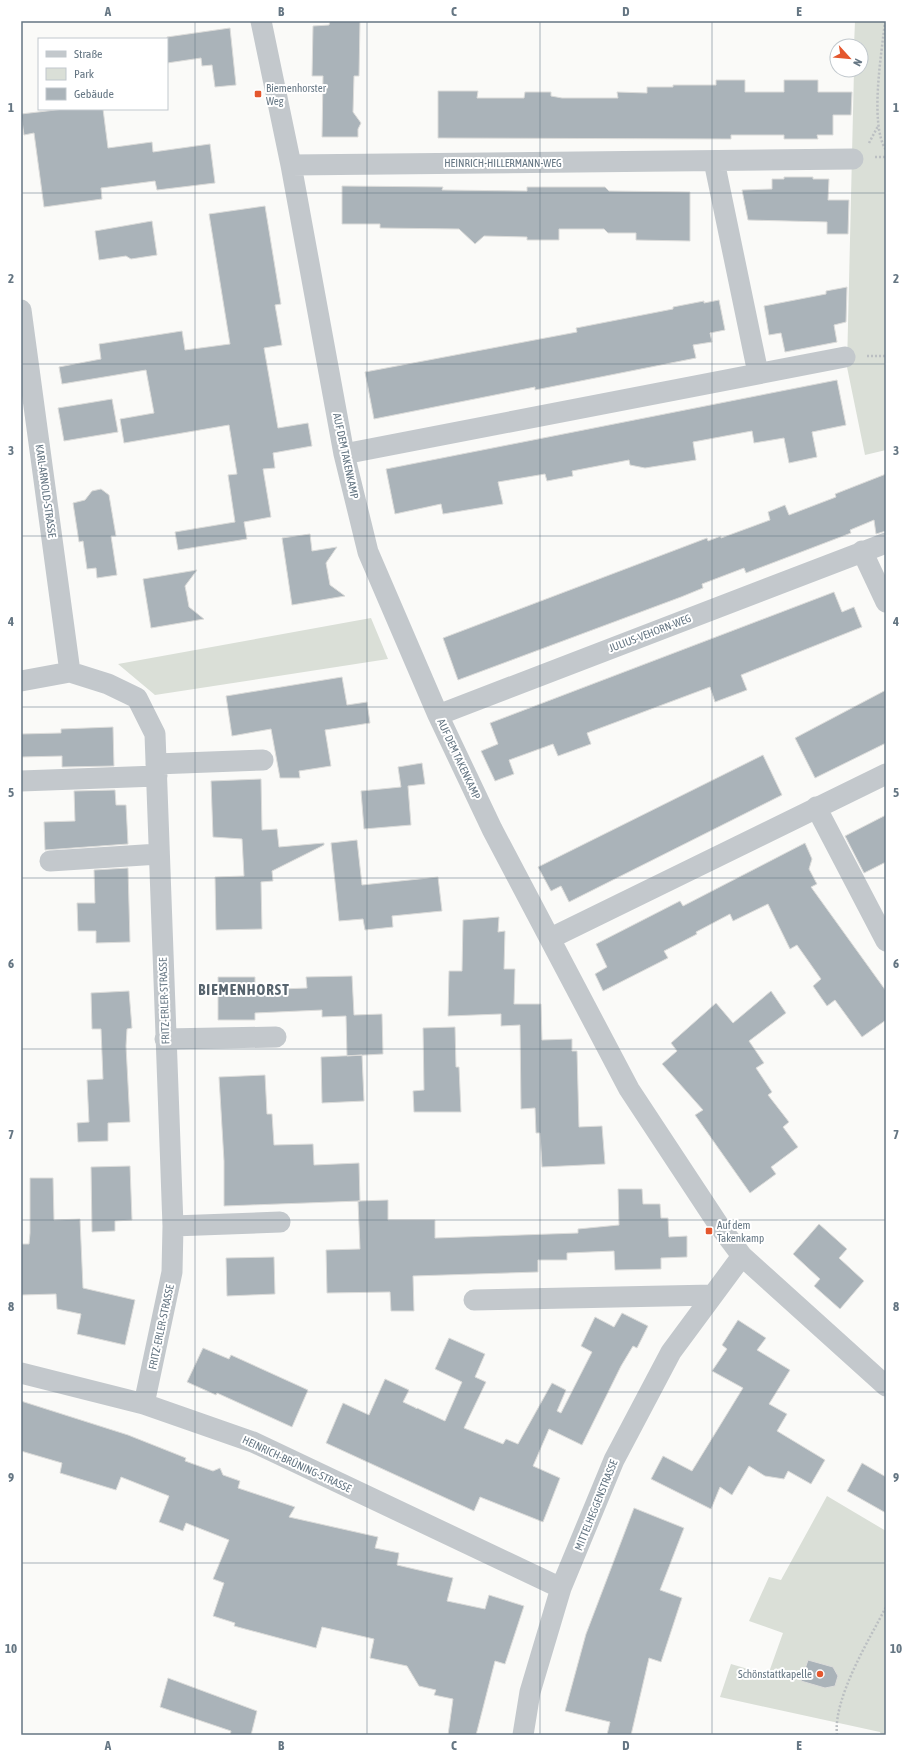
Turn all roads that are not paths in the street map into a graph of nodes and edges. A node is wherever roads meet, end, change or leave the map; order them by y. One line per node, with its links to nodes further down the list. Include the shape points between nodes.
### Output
1 (261, 21): 4 (street, AUF DEM TAKENKAMP)
2 (853, 159): 3 (street, HEINRICH-HILLERMANN-WEG)
3 (714, 161): 4 (street, HEINRICH-HILLERMANN-WEG); 7 (street)
4 (292, 165): 8 (street, AUF DEM TAKENKAMP)
5 (21, 310): 12 (street, KARL-ARNOLD-STRASSE)
6 (845, 357): 7 (street)
7 (758, 373): 8 (street)
8 (344, 454): 14 (street, AUF DEM TAKENKAMP, via 368,552)
9 (886, 543): 10 (street, JULIUS-VEHORN-WEG)
10 (862, 552): 11 (street); 14 (street, JULIUS-VEHORN-WEG)
11 (886, 602)
12 (70, 672): 13 (street, FRITZ-ERLER-STRASSE); 16 (street, FRITZ-ERLER-STRASSE, via 108,684 137,698 155,734)
13 (21, 681)
14 (438, 715): 22 (street, AUF DEM TAKENKAMP, via 492,828)
15 (263, 760): 16 (street)
16 (156, 770): 18 (street); 20 (street, FRITZ-ERLER-STRASSE)
17 (886, 774): 19 (street)
18 (21, 781)
19 (816, 807): 22 (street); 23 (street)
20 (159, 854): 21 (street); 25 (street, FRITZ-ERLER-STRASSE)
21 (50, 861)
22 (551, 938): 28 (street, AUF DEM TAKENKAMP, via 629,1089)
23 (886, 941)
24 (276, 1037): 25 (street)
25 (166, 1039): 27 (street, FRITZ-ERLER-STRASSE)
26 (280, 1222): 27 (street)
27 (174, 1226): 33 (street, FRITZ-ERLER-STRASSE, via 172,1272)
28 (742, 1256): 29 (street, MITTELHEGGENSTRASSE); 32 (street, AUF DEM TAKENKAMP)
29 (714, 1295): 30 (street); 34 (street, MITTELHEGGENSTRASSE, via 671,1352 614,1460)
30 (474, 1300)
31 (21, 1373): 33 (street, HEINRICH-BRÜNING-STRASSE)
32 (886, 1386)
33 (144, 1404): 34 (street, HEINRICH-BRÜNING-STRASSE, via 253,1442)
34 (562, 1588): 35 (street, MITTELHEGGENSTRASSE, via 530,1692)
35 (523, 1735)

